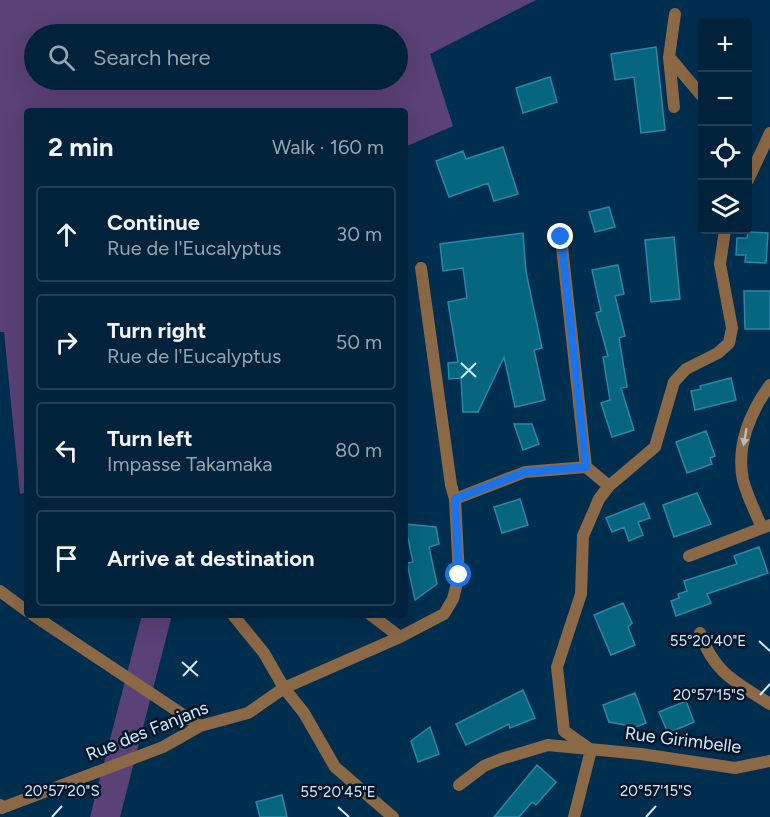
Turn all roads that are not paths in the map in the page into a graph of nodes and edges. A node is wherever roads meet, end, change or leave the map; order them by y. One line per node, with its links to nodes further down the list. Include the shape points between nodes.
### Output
1 (675, 14): 2 (street)
2 (669, 57): 3 (street); 4 (street)
3 (698, 91)
4 (674, 107)
5 (770, 133): 7 (street)
6 (752, 154): 7 (street)
7 (757, 160): 8 (street)
8 (752, 170)
9 (724, 234): 14 (street, via 720,264 732,327 729,342 718,353 686,369 675,382 655,447)
10 (561, 237): 13 (street)
11 (421, 268): 15 (street, Rue des Fanjans)
12 (770, 385): 16 (street, one-way to 16, via 747,424 742,450 743,480)
13 (586, 467): 14 (street); 15 (street, via 525,472)
14 (609, 486): 28 (street, via 582,536 581,594 557,668 564,731)
15 (455, 499): 24 (street, Rue des Fanjans, via 459,575 453,599 444,614)
16 (766, 527): 17 (street)
17 (689, 556)
18 (0, 591): 19 (street)
19 (24, 608)
20 (38, 618): 27 (street)
21 (235, 618): 25 (street, via 264,653)
22 (375, 618): 24 (street)
23 (699, 633): 26 (street, via 720,672)
24 (400, 637): 25 (street, Rue des Fanjans)
25 (284, 688): 27 (street, Rue des Fanjans, via 248,713); 32 (street, via 304,713 335,767)
26 (770, 704)
27 (200, 726): 31 (street, Rue des Fanjans, via 163,747)
28 (591, 750): 29 (street, Rue Girimbelle, via 735,768); 30 (street, Rue Girimbelle, via 561,745 527,750 484,766); 33 (street)
29 (770, 760)
30 (459, 784)
31 (1, 807)
32 (393, 817)
33 (574, 817)

